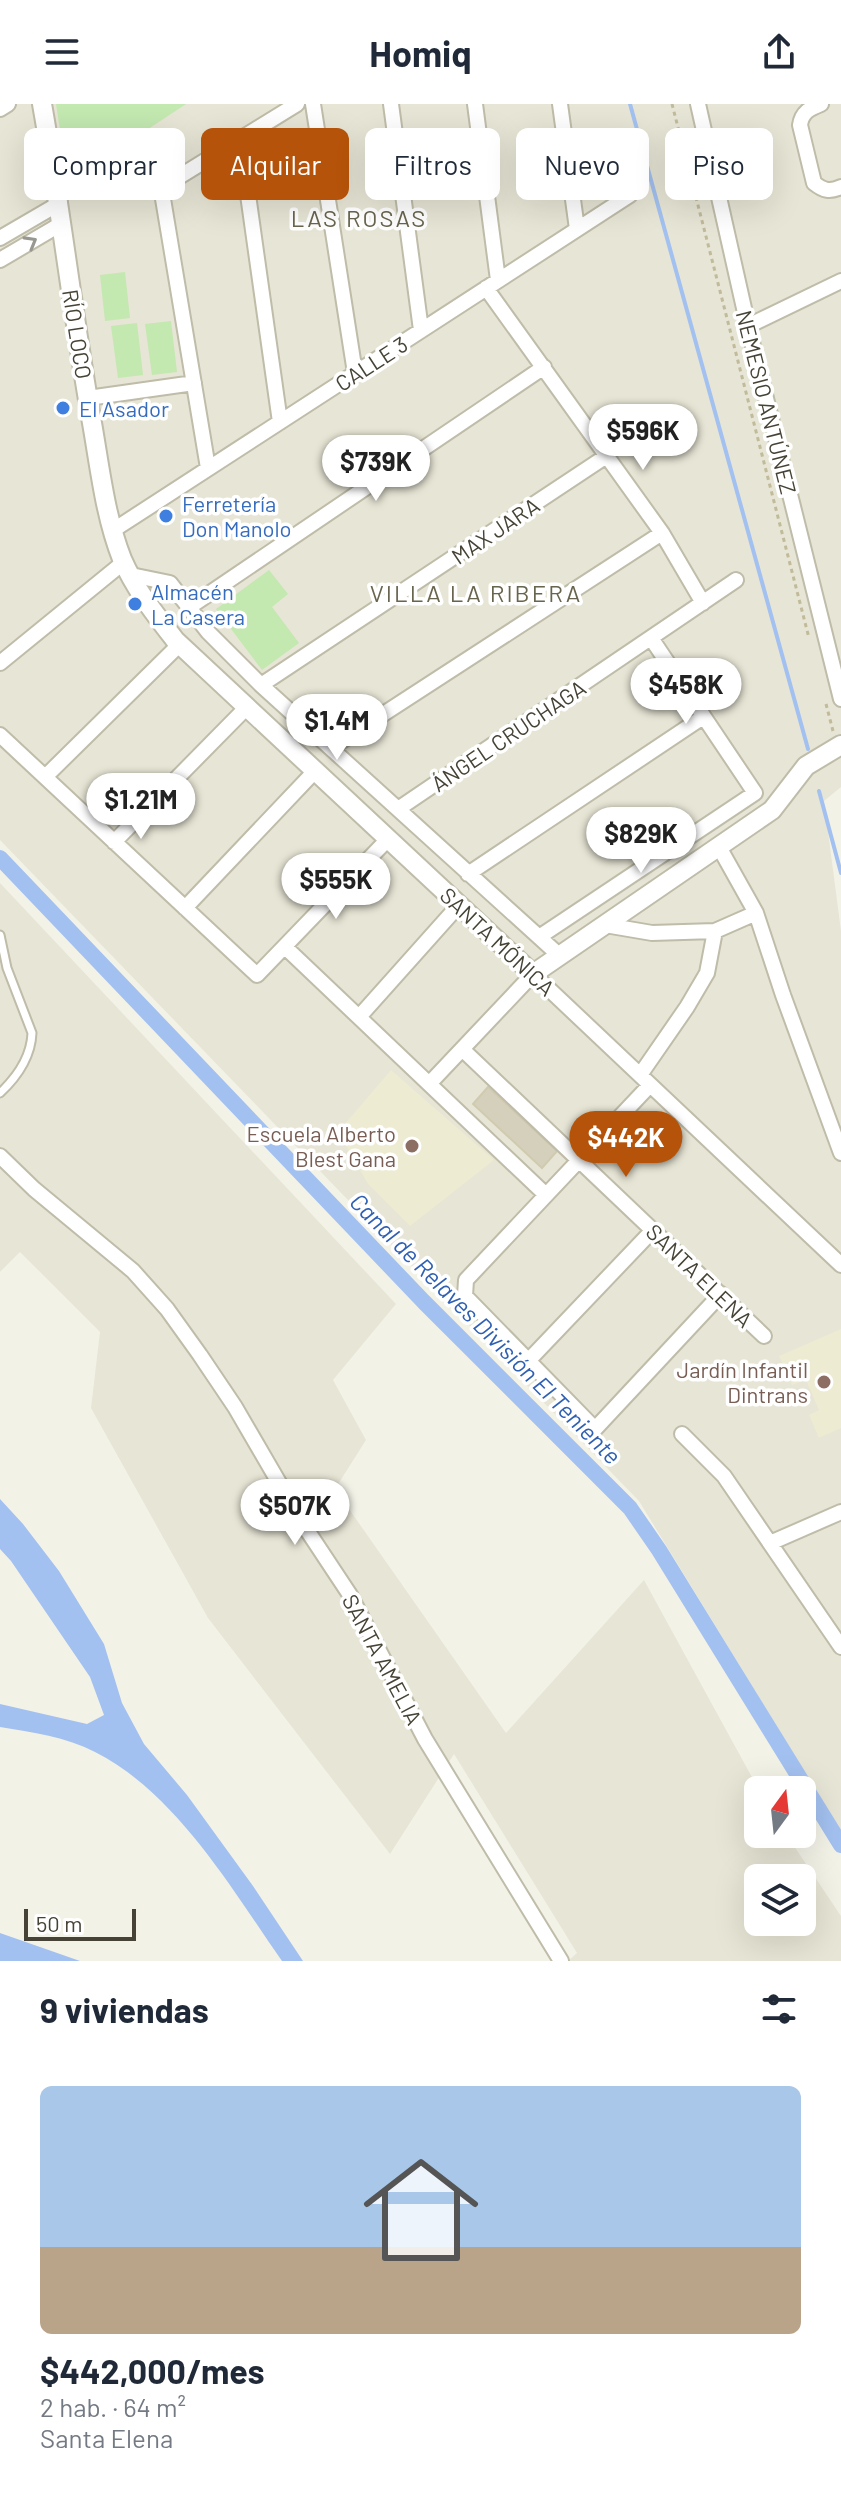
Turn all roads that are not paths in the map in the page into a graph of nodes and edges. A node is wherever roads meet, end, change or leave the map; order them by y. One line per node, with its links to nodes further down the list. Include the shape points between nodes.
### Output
1 (8, 104): 10 (street)
2 (42, 104): 16 (street, RÍO LOCO)
3 (297, 104): 11 (street)
4 (313, 104): 26 (street)
5 (391, 104): 24 (street)
6 (475, 104): 22 (street)
7 (560, 104): 18 (street)
8 (698, 104): 23 (street, NEMESIO ANTÚNEZ)
9 (821, 104): 12 (street, via 807,110 800,125 814,183 831,191)
10 (0, 109)
11 (257, 128)
12 (841, 187)
13 (163, 200): 27 (street)
14 (249, 200): 29 (street)
15 (622, 200): 18 (street, CALLE 3)
16 (60, 203): 17 (street, RÍO LOCO); 19 (street)
17 (61, 224): 20 (street, one-way to 17); 28 (street, RÍO LOCO)
18 (577, 229): 22 (street, CALLE 3)
19 (0, 238)
20 (0, 260)
21 (841, 281): 23 (street)
22 (492, 284): 24 (street, CALLE 3); 25 (street)
23 (748, 326): 42 (street, NEMESIO ANTÚNEZ)
24 (421, 330): 26 (street, CALLE 3)
25 (544, 367): 30 (street); 37 (street)
26 (355, 373): 29 (street, CALLE 3)
27 (194, 383): 28 (street); 31 (street)
28 (88, 398): 32 (street, RÍO LOCO)
29 (280, 422): 31 (street, CALLE 3)
30 (608, 455): 33 (street); 41 (street, MAX JARA)
31 (208, 468): 32 (street, CALLE 3)
32 (112, 531): 34 (street, RÍO LOCO)
33 (662, 533): 36 (street); 47 (street)
34 (127, 569): 37 (street, SANTA MÓNICA, via 170,583); 39 (street, SANTA MÓNICA); 40 (street)
35 (736, 580): 36 (street, ÁNGEL CRUCHAGA)
36 (703, 603): 38 (street, ÁNGEL CRUCHAGA)
37 (188, 608): 41 (street, SANTA MÓNICA)
38 (651, 638): 44 (street); 50 (street, ÁNGEL CRUCHAGA)
39 (180, 644): 43 (street, SANTA MÓNICA); 49 (street)
40 (0, 663)
41 (261, 685): 47 (street, SANTA MÓNICA)
42 (833, 700)
43 (247, 707): 48 (street, SANTA MÓNICA); 52 (street)
44 (703, 717): 54 (street); 61 (street, via 755,793)
45 (0, 735): 49 (street)
46 (839, 746): 53 (street, via 806,766 772,810)
47 (331, 748): 50 (street, SANTA MÓNICA)
48 (315, 771): 51 (street, SANTA MÓNICA); 56 (street)
49 (45, 777): 52 (street)
50 (398, 809): 54 (street, SANTA MÓNICA)
51 (388, 839): 55 (street, SANTA MÓNICA); 62 (street)
52 (114, 842): 56 (street)
53 (719, 847): 57 (street); 58 (street)
54 (468, 874): 61 (street, SANTA MÓNICA)
55 (459, 905): 64 (street, SANTA MÓNICA); 65 (street)
56 (185, 908): 62 (street, via 257,975)
57 (756, 913): 59 (street); 70 (street)
58 (605, 925): 59 (street, via 652,933); 63 (street)
59 (715, 931): 67 (street, via 707,973)
60 (0, 935): 69 (lane, via 32,1033 22,1068)
61 (539, 937): 63 (street, SANTA MÓNICA)
62 (285, 947): 65 (street)
63 (560, 956): 64 (street)
64 (533, 974): 66 (street); 67 (street, SANTA MÓNICA)
65 (359, 1017): 68 (street)
66 (462, 1049): 68 (street); 72 (street, SANTA ELENA)
67 (645, 1080): 72 (street); 75 (street, SANTA MÓNICA)
68 (429, 1084): 73 (street)
69 (0, 1093)
70 (841, 1153)
71 (0, 1156): 83 (street, SANTA AMELIA, via 133,1271 200,1355 350,1595 425,1739)
72 (579, 1160): 73 (street); 74 (street, SANTA ELENA)
73 (546, 1195): 78 (street, via 466,1280 465,1296)
74 (653, 1230): 76 (street, SANTA ELENA); 78 (street)
75 (841, 1265)
76 (721, 1294): 77 (street, SANTA ELENA); 78 (street, via 595,1429)
77 (764, 1336)
78 (529, 1360)
79 (682, 1434): 81 (street, via 724,1476)
80 (841, 1512): 81 (street)
81 (770, 1543): 82 (street)
82 (841, 1647)
83 (561, 1961)

